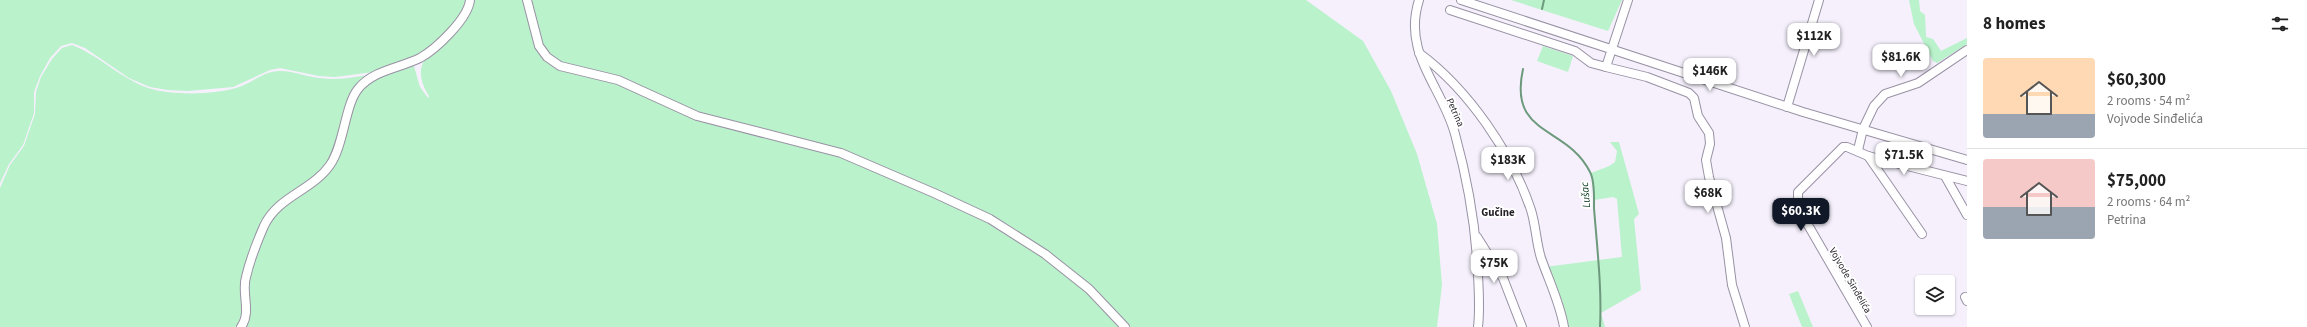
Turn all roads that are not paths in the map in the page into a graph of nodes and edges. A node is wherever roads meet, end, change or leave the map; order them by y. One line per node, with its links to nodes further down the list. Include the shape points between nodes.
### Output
1 (470, 0): 22 (street, via 463,18 429,52 381,72 358,88 331,164 322,175 272,211 265,225 245,278 246,314)
2 (527, 0): 23 (street, via 539,46 547,57 560,66 618,80 697,116 841,153 934,193 990,219 1045,254 1089,289)
3 (1419, 0): 10 (street, Petrina, via 1414,17 1414,33)
4 (1461, 0): 8 (street)
5 (1628, 0): 8 (street)
6 (1819, 0): 12 (street)
7 (1450, 10): 11 (street, via 1575,51 1591,63)
8 (1611, 50): 11 (street); 12 (street)
9 (1967, 50): 13 (street, via 1918,83 1885,94 1874,106)
10 (1419, 53): 21 (street, Petrina, via 1454,132 1471,200); 26 (street, via 1460,91 1493,136 1515,173 1531,212 1541,258 1551,280)
11 (1606, 67): 27 (street, via 1647,77 1689,93 1694,98 1698,116 1709,133 1710,144 1706,160 1709,177 1726,238 1732,285)
12 (1787, 106): 13 (street)
13 (1863, 129): 14 (street); 16 (street)
14 (1858, 150): 15 (street); 28 (street, Vojvode Sinđelića, via 1843,147 1798,192 1797,198 1816,241)
15 (1868, 156): 17 (street); 20 (street)
16 (1967, 160)
17 (1945, 176): 18 (street); 19 (street)
18 (1967, 182)
19 (1967, 215)
20 (1922, 234)
21 (1476, 236): 24 (street, Petrina); 25 (street, Petrina, via 1503,278)
22 (241, 327)
23 (1125, 327)
24 (1478, 327)
25 (1522, 327)
26 (1564, 327)
27 (1745, 327)
28 (1867, 327)

